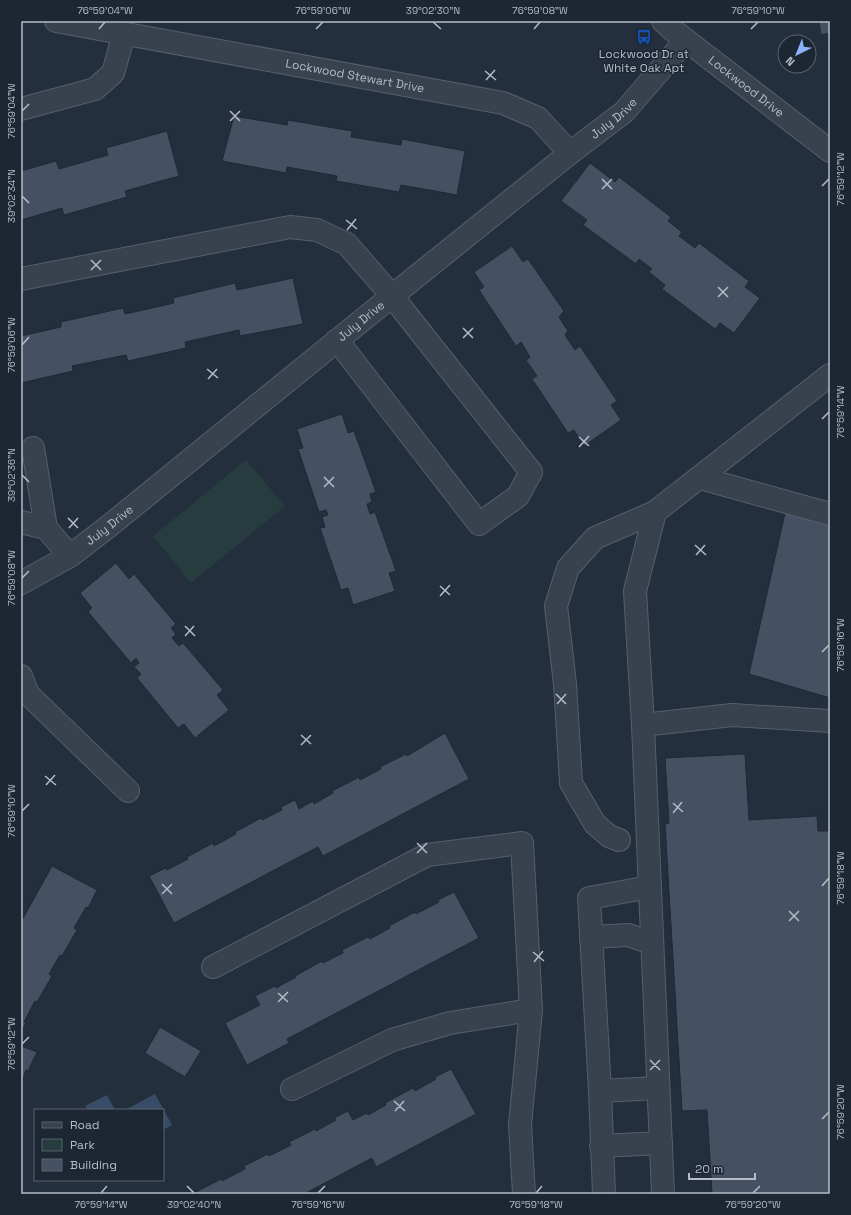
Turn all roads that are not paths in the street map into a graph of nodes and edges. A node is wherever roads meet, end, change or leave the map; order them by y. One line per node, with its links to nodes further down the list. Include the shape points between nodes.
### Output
1 (56, 21): 3 (street, Lockwood Stewart Drive)
2 (663, 21): 4 (street, Lockwood Drive)
3 (124, 34): 5 (street, via 113,72 95,89); 7 (street, Lockwood Stewart Drive, via 503,103 538,118)
4 (686, 40): 6 (street, Lockwood Drive); 7 (street, July Drive, via 624,112)
5 (21, 109)
6 (830, 151)
7 (570, 153): 9 (street, July Drive)
8 (21, 279): 9 (street, via 290,227 317,230 347,244)
9 (392, 296): 10 (street, July Drive); 10 (street, via 531,472 518,496 479,524)
10 (337, 340): 18 (street, July Drive)
11 (830, 375): 13 (street)
12 (33, 448): 17 (street)
13 (700, 478): 14 (street); 15 (street)
14 (656, 512): 22 (street, via 635,591); 24 (street, via 595,538 568,568 556,606 565,684 571,783 595,824 608,836)
15 (830, 514)
16 (21, 522): 17 (street)
17 (46, 528): 18 (street)
18 (70, 556): 19 (street, July Drive)
19 (21, 583)
20 (21, 676): 23 (street, via 28,694)
21 (830, 721): 22 (street, via 732,715)
22 (643, 725): 25 (street)
23 (128, 791)
24 (619, 840)
25 (650, 887): 26 (street, via 589,898); 27 (street)
26 (591, 937): 27 (street, via 628,935); 32 (street)
27 (652, 943): 30 (street)
28 (213, 967): 29 (street, via 427,855 522,843)
29 (531, 1010): 31 (street, via 450,1023 392,1040); 35 (street, via 520,1125)
30 (658, 1088): 32 (street); 33 (street)
31 (292, 1089)
32 (600, 1091): 34 (street)
33 (661, 1143): 34 (street); 37 (street)
34 (602, 1146): 36 (street)
35 (524, 1194)
36 (604, 1194)
37 (663, 1194)

